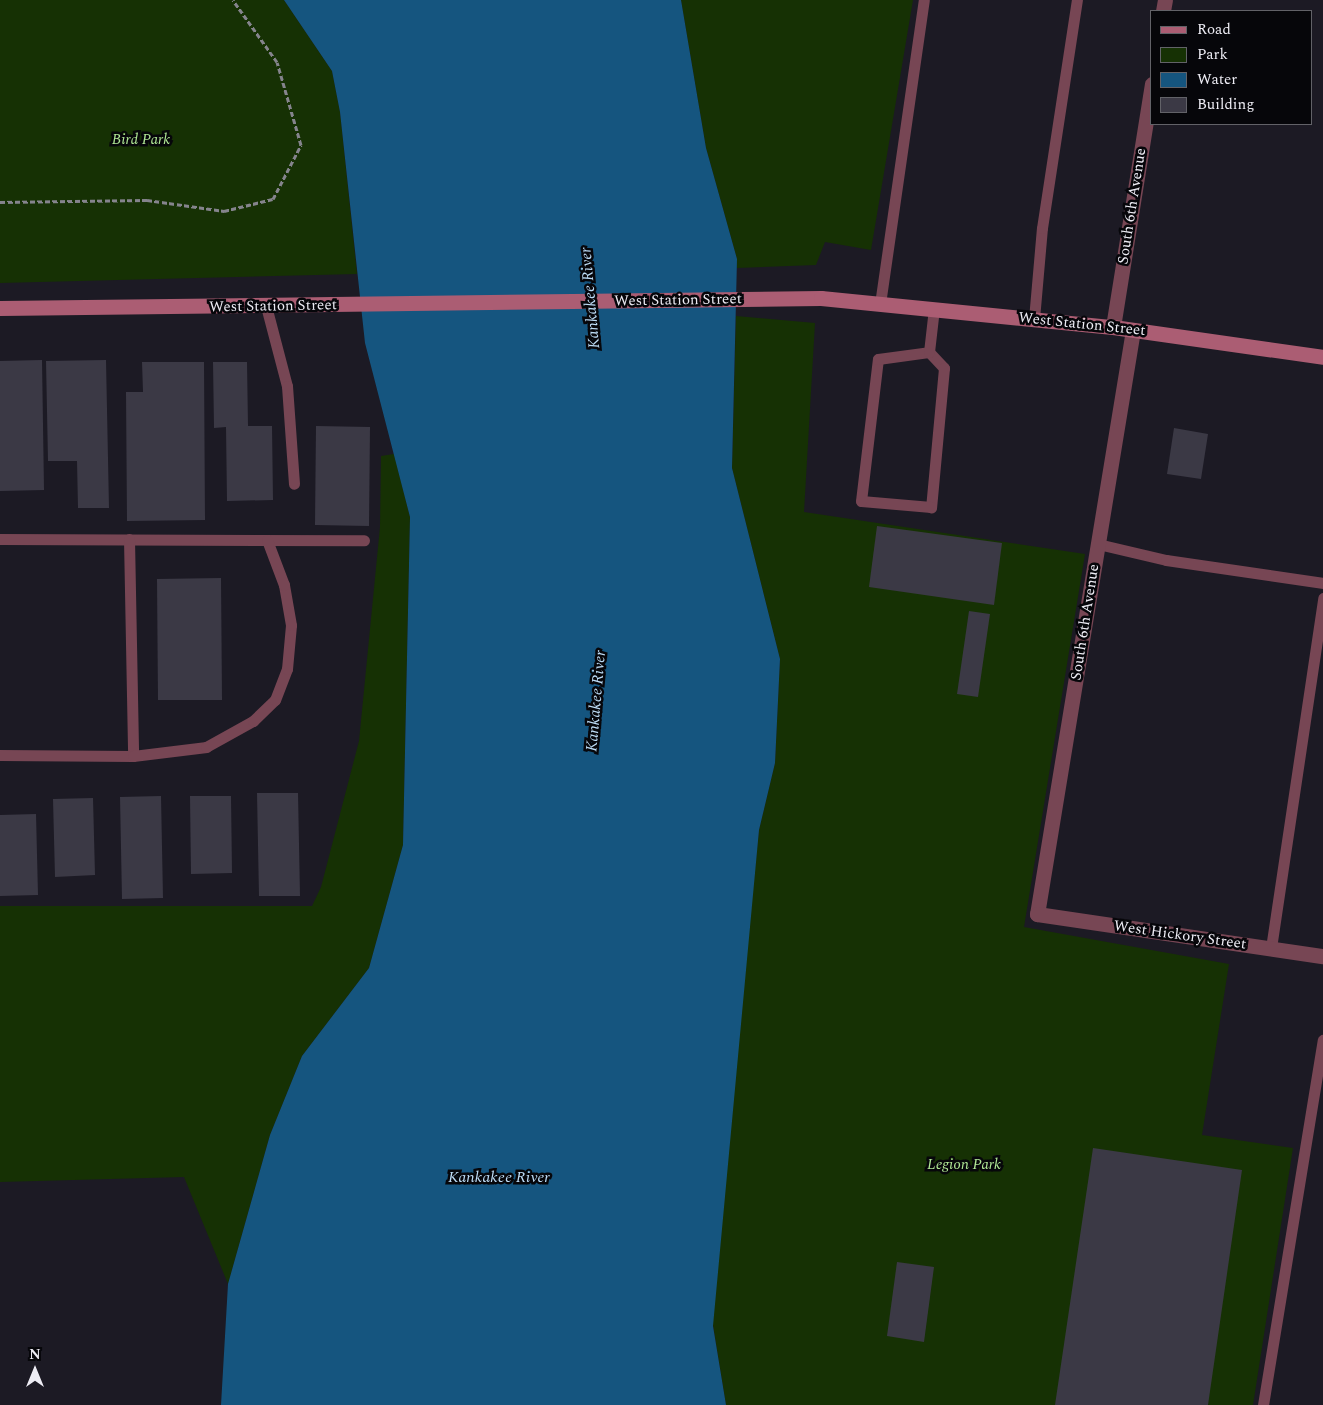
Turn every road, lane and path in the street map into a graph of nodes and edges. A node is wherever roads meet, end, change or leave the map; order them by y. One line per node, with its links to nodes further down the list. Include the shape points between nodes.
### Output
1 (233, 0): 5 (path, via 277,62 301,145 273,199 224,211 147,200)
2 (924, 0): 6 (lane)
3 (1077, 0): 10 (lane, via 1042,228)
4 (1150, 96): 11 (street, South 6th Avenue)
5 (0, 202)
6 (880, 304): 7 (main road, West Station Street, via 821,298); 9 (main road, West Station Street)
7 (266, 306): 8 (main road, West Station Street); 15 (lane, via 287,386)
8 (0, 308)
9 (934, 308): 10 (main road, West Station Street); 13 (lane)
10 (1034, 319): 11 (main road, West Station Street)
11 (1113, 327): 12 (main road, West Station Street)
12 (1133, 330): 14 (main road, West Station Street); 20 (street, South 6th Avenue)
13 (929, 352): 13 (lane, via 878,359 861,501 931,507 944,368)
14 (1323, 357)
15 (294, 484)
16 (0, 539): 17 (lane)
17 (129, 539): 18 (lane); 24 (lane)
18 (267, 540): 19 (lane); 24 (lane, via 284,585 292,625 287,669 276,700 253,721 206,747)
19 (364, 540)
20 (1098, 544): 21 (lane, via 1166,560); 25 (street, South 6th Avenue)
21 (1323, 583)
22 (1323, 598): 26 (lane)
23 (0, 755): 24 (lane)
24 (133, 756)
25 (1037, 914): 26 (street, West Hickory Street)
26 (1271, 948): 27 (street, West Hickory Street)
27 (1323, 956)
28 (1323, 1040): 29 (lane)
29 (1263, 1405)

